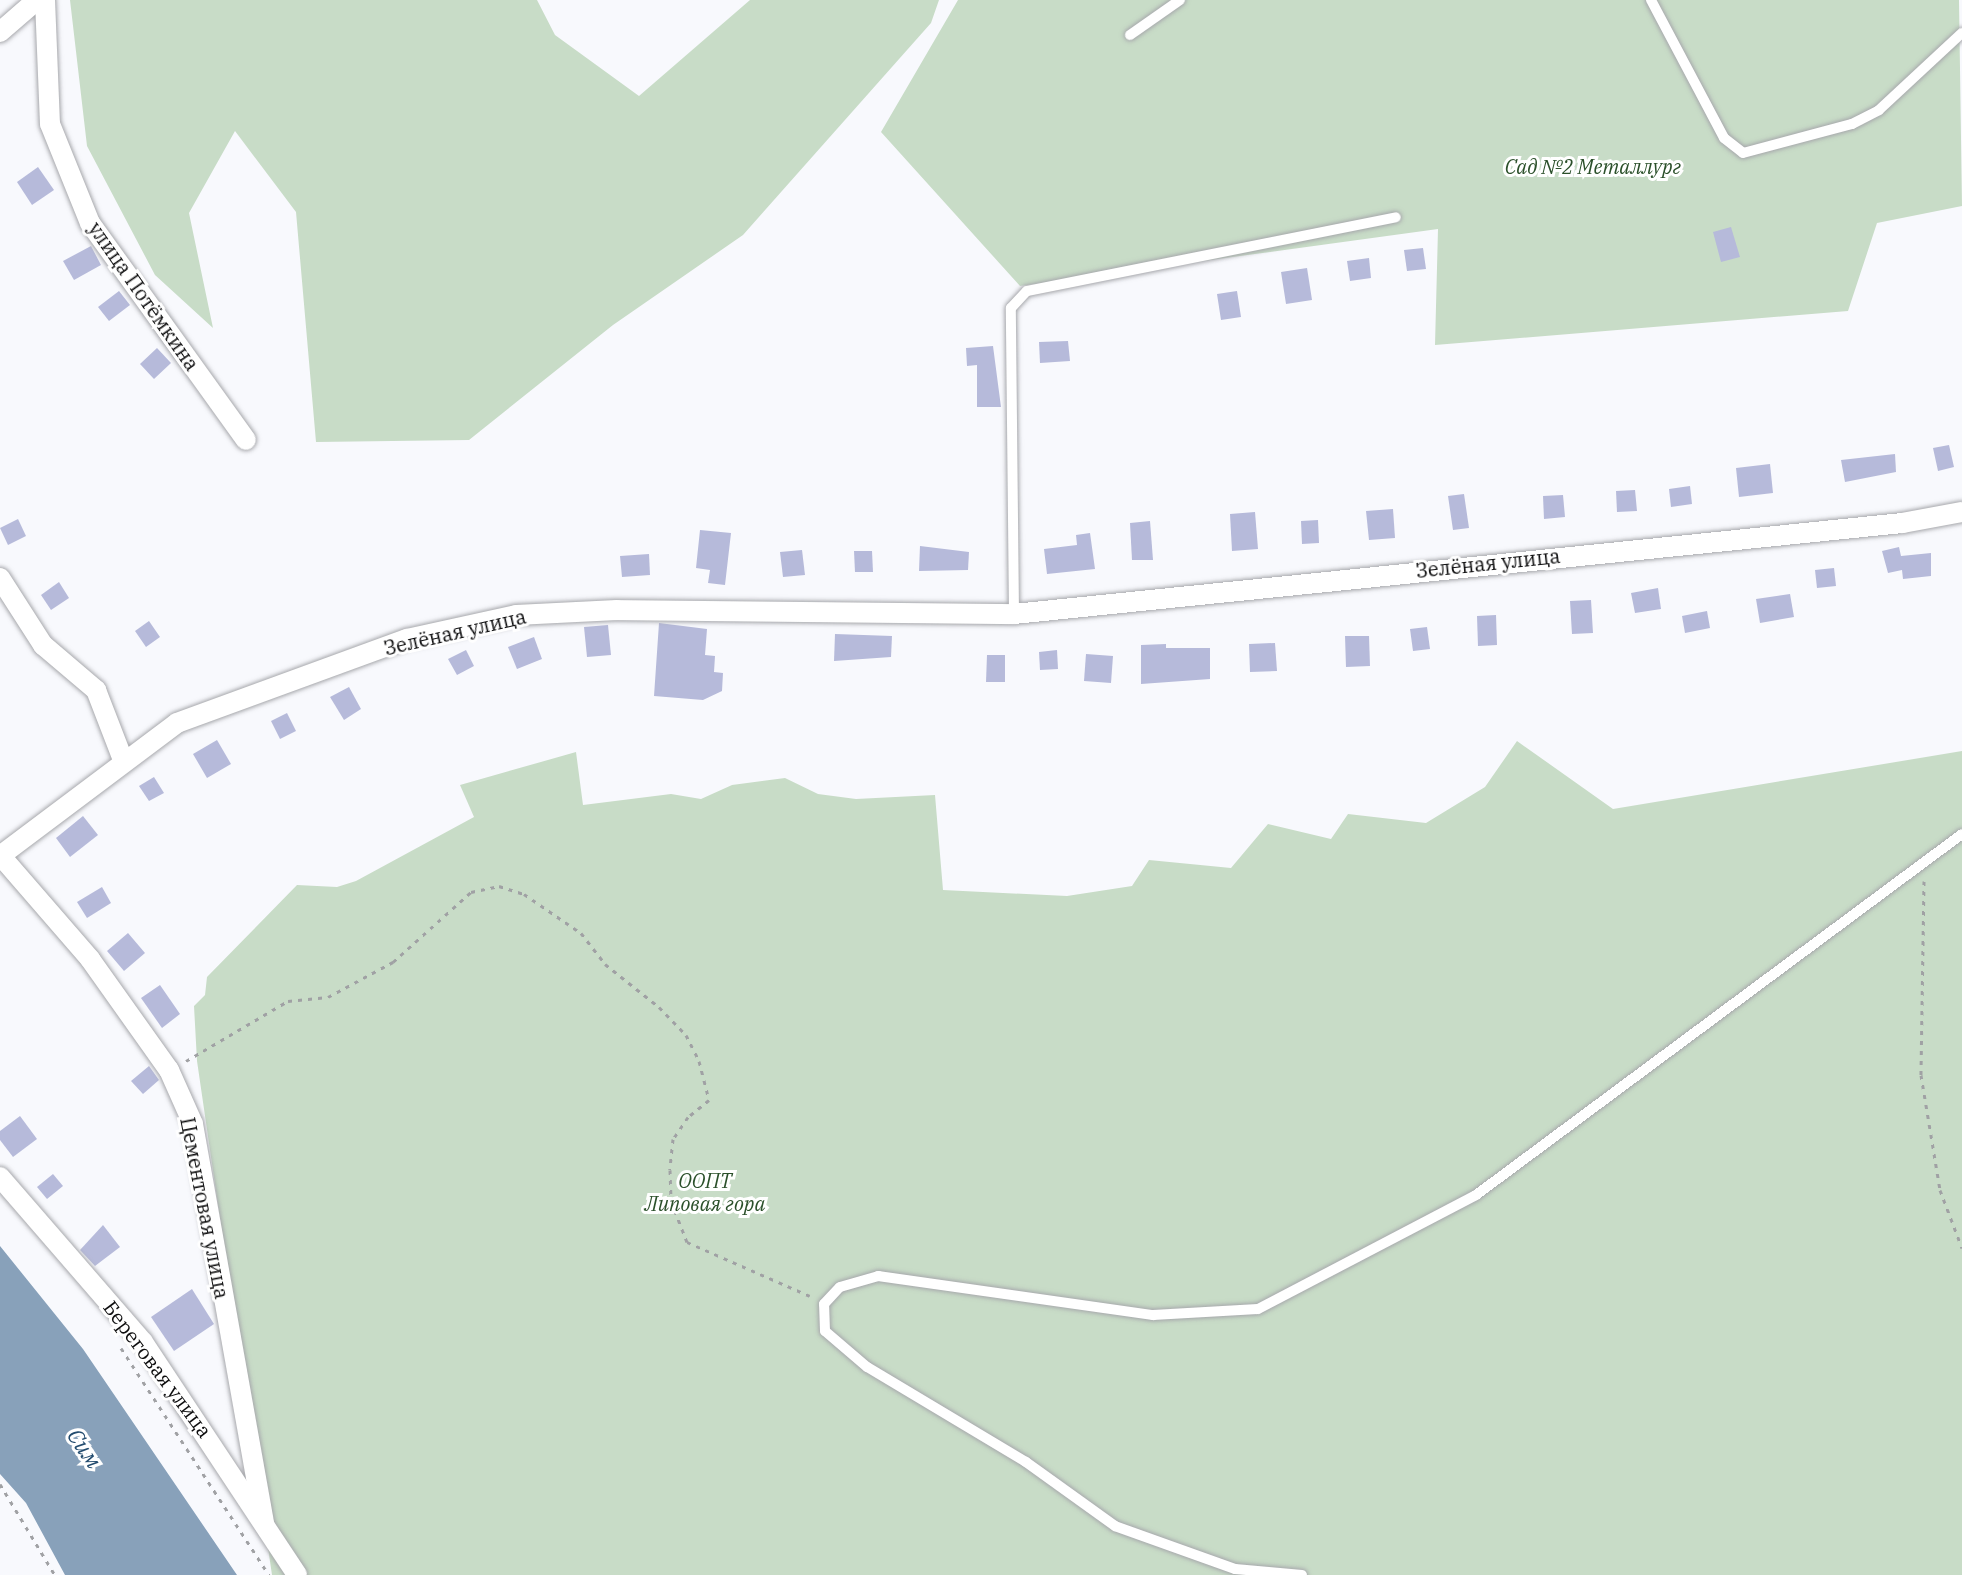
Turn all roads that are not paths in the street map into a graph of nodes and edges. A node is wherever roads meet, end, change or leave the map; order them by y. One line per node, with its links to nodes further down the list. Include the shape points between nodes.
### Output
1 (37, 0): 5 (street)
2 (45, 0): 9 (street, улица Потёмкина, via 50,124 90,223)
3 (1180, 0): 7 (lane)
4 (1651, 0): 6 (lane, via 1724,138 1743,153 1852,124 1879,110)
5 (0, 32)
6 (1962, 33)
7 (1130, 35)
8 (1396, 217): 12 (lane, via 1027,291 1011,308)
9 (246, 440)
10 (1962, 512): 12 (street, Зелёная улица, via 1902,523)
11 (0, 578): 13 (street, via 43,645 96,690)
12 (1014, 614): 13 (street, Зелёная улица, via 617,610 516,615 407,639 177,723)
13 (123, 760): 15 (street, Зелёная улица)
14 (1962, 834): 19 (lane, via 1476,1195 1258,1309 1153,1315 878,1276 840,1287 824,1304 825,1331 867,1367 1026,1462 1115,1526 1235,1569)
15 (0, 855): 17 (street, Цементовая улица, via 90,959 169,1070 193,1124)
16 (0, 1177): 17 (street, Береговая улица, via 143,1342)
17 (264, 1524): 18 (street, Береговая улица)
18 (297, 1575)
19 (1302, 1575)

